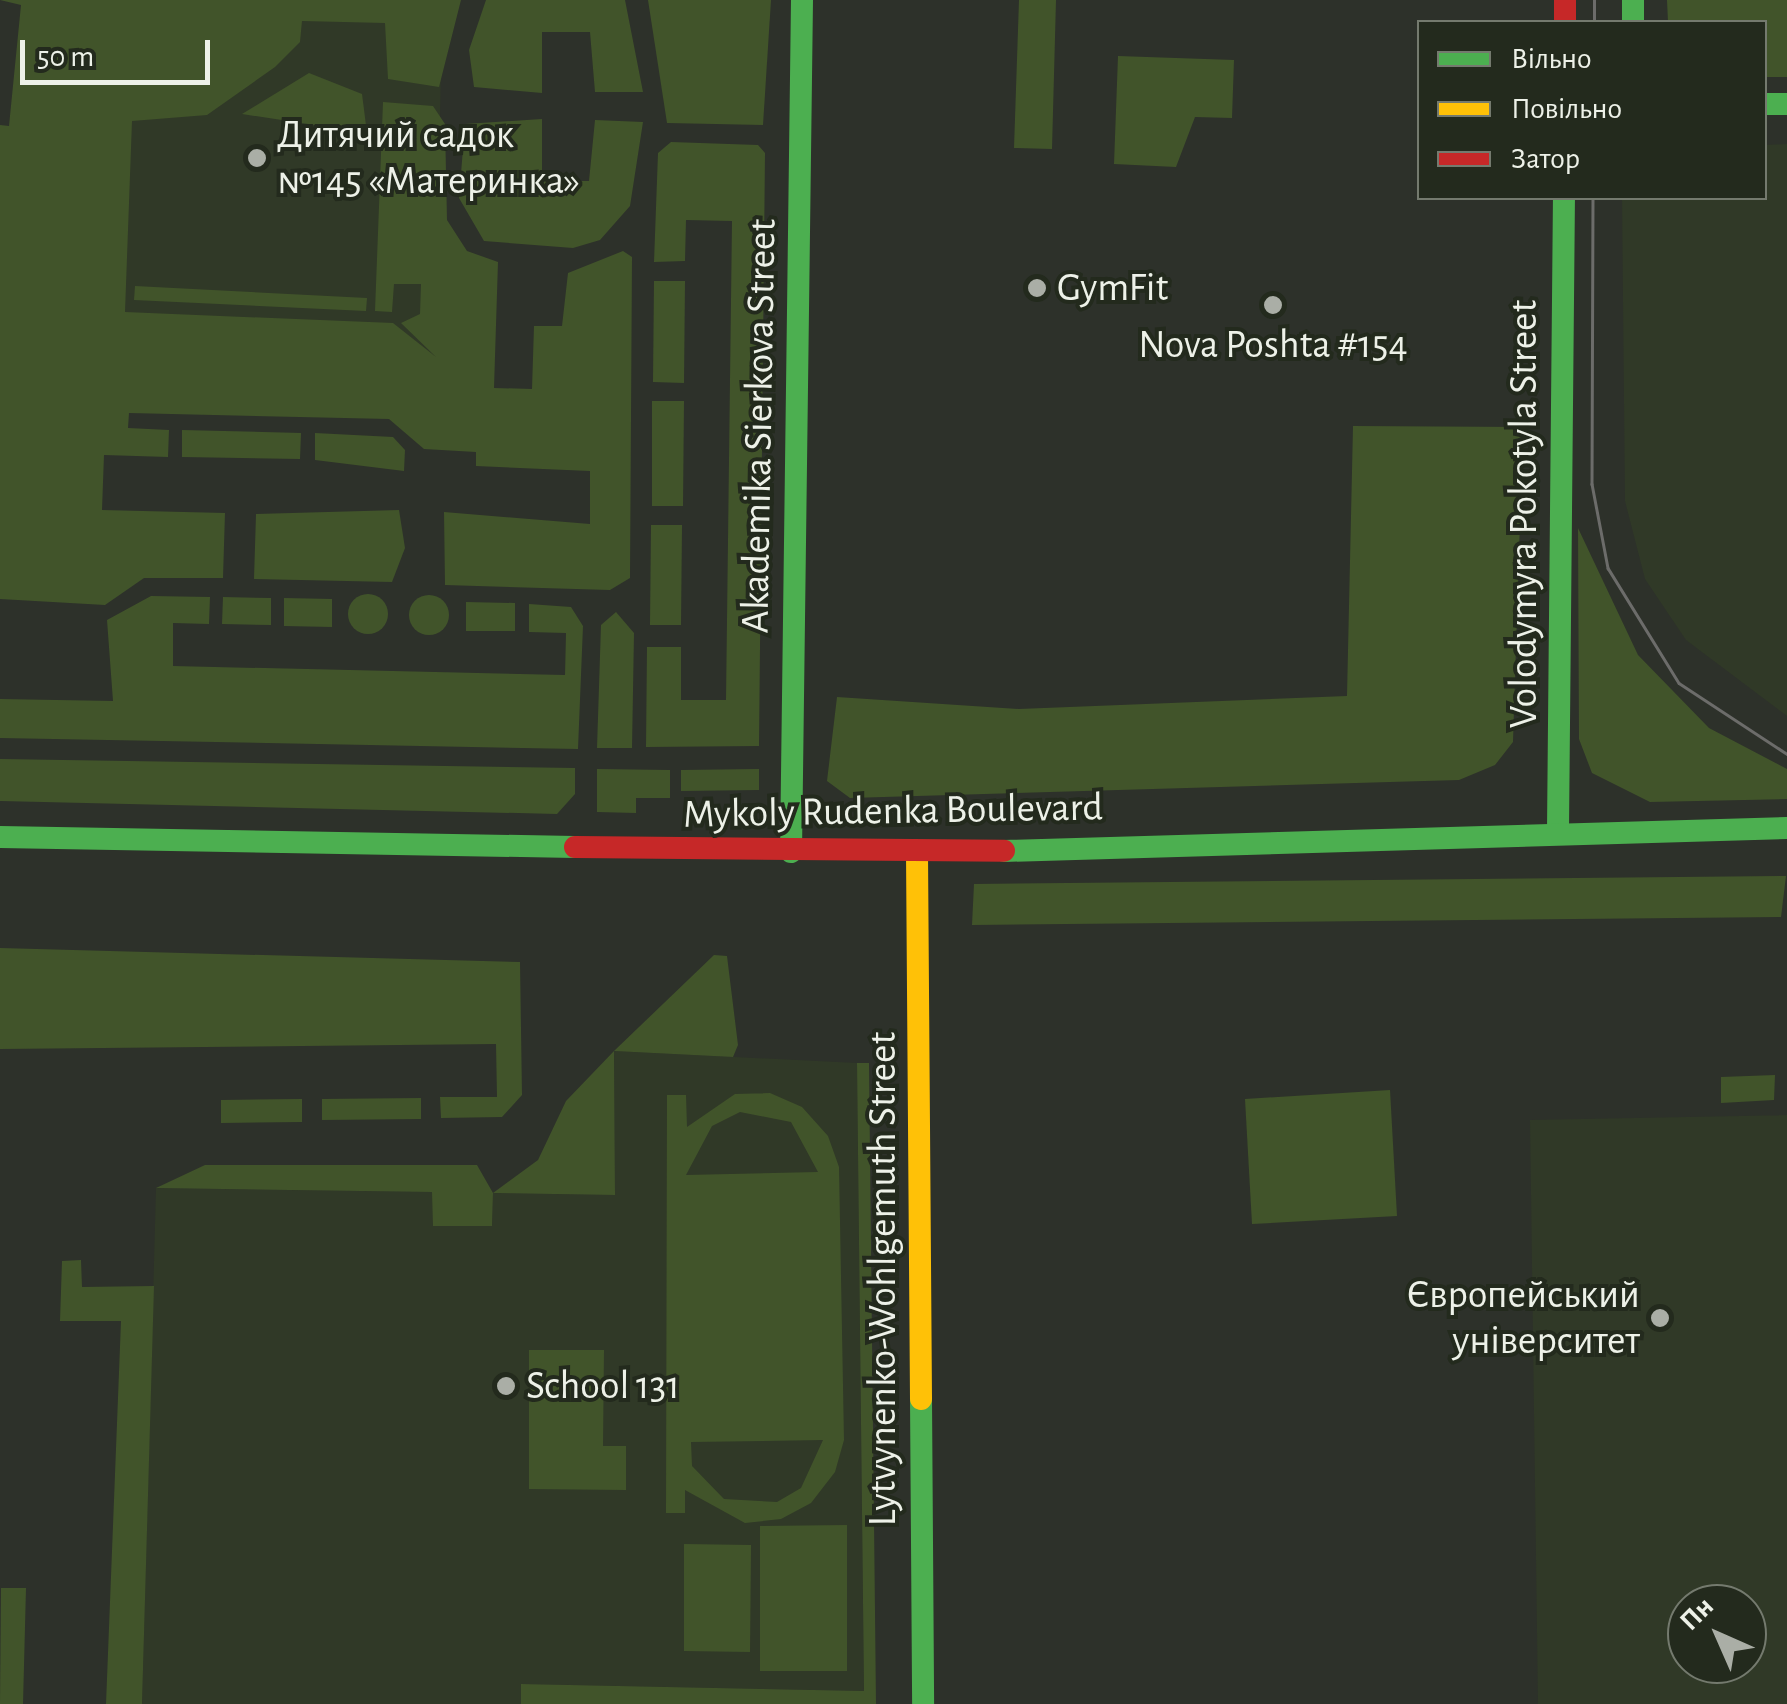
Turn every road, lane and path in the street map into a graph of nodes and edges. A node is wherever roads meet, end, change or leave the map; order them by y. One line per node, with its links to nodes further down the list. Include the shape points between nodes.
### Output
1 (802, 0): 6 (street, Akademika Sierkova Street)
2 (1564, 200): 4 (street, Volodymyra Pokotyla Street)
3 (1787, 828): 4 (street, Mykoly Rudenka Boulevard)
4 (1558, 830): 7 (street, Mykoly Rudenka Boulevard)
5 (0, 837): 6 (street, Mykoly Rudenka Boulevard)
6 (791, 852): 7 (street, Mykoly Rudenka Boulevard)
7 (917, 853): 8 (street, Lytvynenko-Wohlgemuth Street)
8 (923, 1704)

